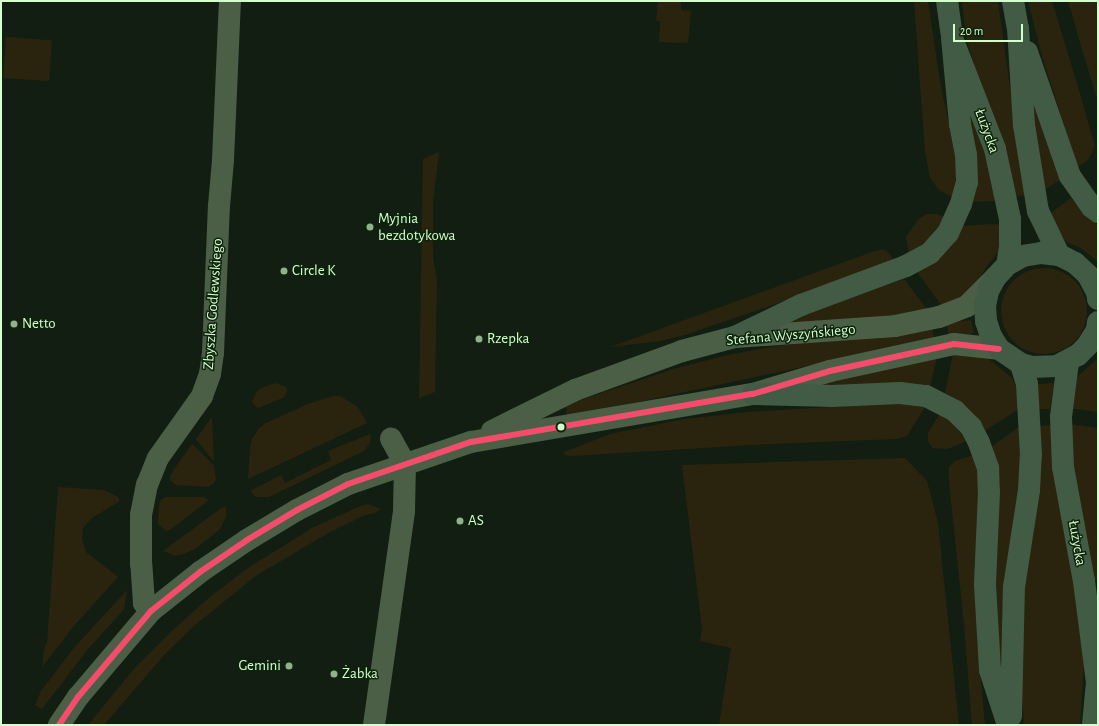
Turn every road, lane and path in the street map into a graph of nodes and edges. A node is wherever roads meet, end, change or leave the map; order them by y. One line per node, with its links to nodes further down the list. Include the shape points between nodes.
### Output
1 (230, 1): 21 (street, Zbyszka Godlewskiego, via 213,353 210,374 202,396 158,458 147,485 141,514 141,564 144,603)
2 (948, 1): 5 (main road, Łużycka)
3 (1013, 1): 4 (main road)
4 (1018, 28): 6 (main road, via 1070,176); 7 (main road, via 1024,125 1038,211)
5 (952, 38): 8 (main road, Łużycka, via 995,149 1010,219 1010,248); 12 (main road, via 967,182 961,204 948,233 930,253 906,266 801,305)
6 (1098, 212)
7 (1059, 255): 8 (main road, via 1041,253 1023,256); 9 (main road, via 1075,263)
8 (1001, 271): 12 (street, Stefana Wyszyńskiego, via 967,306 939,317 895,326); 14 (main road, Łużycka, via 988,291 985,306 990,336)
9 (1093, 278): 10 (main road)
10 (1098, 299)
11 (1098, 322): 13 (main road)
12 (735, 336): 19 (street, Stefana Wyszyńskiego, via 682,351 575,390)
13 (1093, 343): 15 (main road)
14 (999, 349): 16 (main road); 17 (street, Stefana Wyszyńskiego, via 954,344 830,371)
15 (1068, 362): 16 (main road, via 1044,368); 22 (main road, Łużycka, via 1061,416 1063,467 1084,581)
16 (1021, 364): 26 (main road, via 1027,384 1031,455 1029,490 1014,587)
17 (753, 394): 19 (street, Stefana Wyszyńskiego); 25 (main road, via 832,396 900,393 926,396 955,411 971,427 980,443 988,468 985,585 990,670)
18 (391, 439): 20 (street)
19 (471, 442): 20 (street, Stefana Wyszyńskiego)
20 (406, 464): 21 (street, Stefana Wyszyńskiego, via 348,484 297,510 200,572); 24 (street, via 404,511)
21 (151, 611): 23 (street, Stefana Wyszyńskiego, via 78,697)
22 (1097, 679): 27 (main road, Łużycka)
23 (59, 725)
24 (374, 725)
25 (1008, 725)
26 (1011, 725)
27 (1093, 725)

